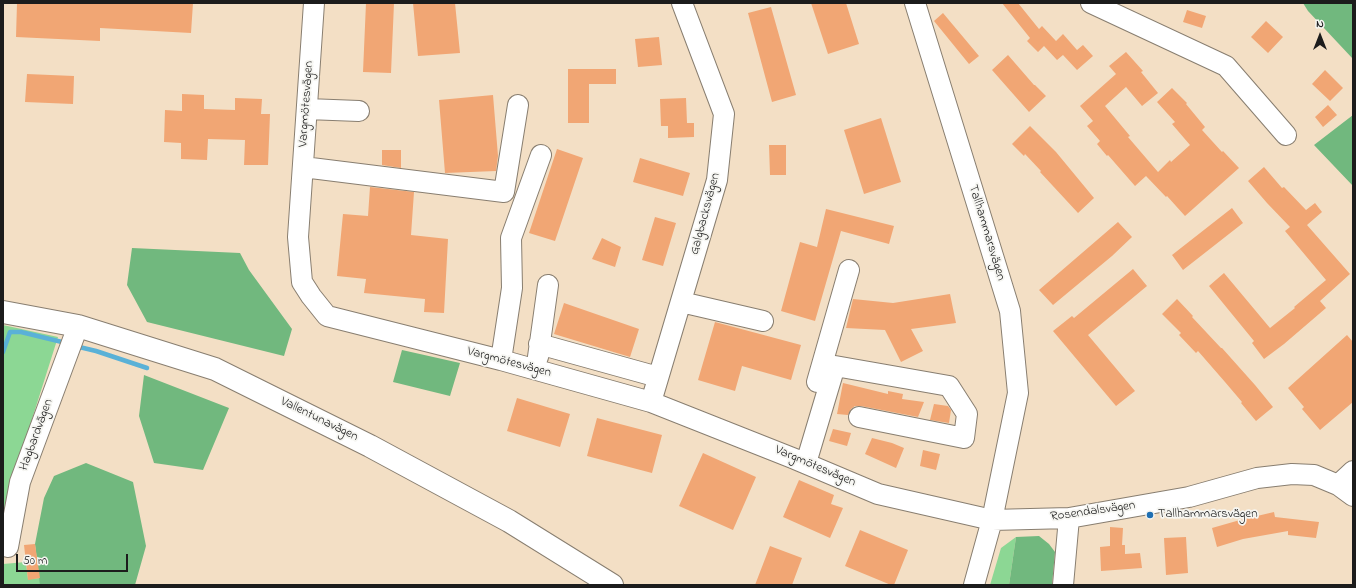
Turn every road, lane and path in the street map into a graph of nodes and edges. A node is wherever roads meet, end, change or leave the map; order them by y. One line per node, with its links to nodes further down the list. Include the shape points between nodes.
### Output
1 (314, 3): 6 (street, Vargmötesvägen)
2 (682, 3): 13 (street, Galgbacksvägen, via 724,114 717,180)
3 (915, 3): 27 (street, Tallhammarsvägen, via 1010,311 1018,393)
4 (1091, 3): 8 (street, via 1226,66)
5 (518, 105): 10 (street, via 504,192)
6 (307, 109): 7 (street); 10 (street, Vargmötesvägen)
7 (358, 111)
8 (1286, 135)
9 (542, 155): 18 (street, via 511,238 512,288)
10 (303, 167): 18 (street, Vargmötesvägen, via 298,237 302,282 328,316)
11 (849, 270): 23 (street)
12 (548, 285): 17 (street)
13 (681, 302): 15 (street); 20 (street, Galgbacksvägen)
14 (3, 312): 16 (main road, Vallentunavägen)
15 (763, 321)
16 (78, 326): 28 (street, Hagbardvägen, via 20,482); 29 (main road, Vallentunavägen, via 215,369 370,446 488,509)
17 (539, 344): 19 (street); 20 (street)
18 (501, 360): 19 (street, Vargmötesvägen)
19 (536, 370): 21 (street, Vargmötesvägen)
20 (658, 377): 21 (street, Galgbacksvägen)
21 (651, 402): 23 (street, Vargmötesvägen)
22 (859, 417): 23 (street, via 964,438 967,414 949,386 835,366)
23 (800, 461): 27 (street, Vargmötesvägen, via 878,494)
24 (1353, 471): 25 (street)
25 (1346, 490): 26 (street, Rosendalsvägen, via 1314,475 1292,474 1257,478 1189,497)
26 (1069, 518): 27 (street, Rosendalsvägen); 31 (street)
27 (992, 520): 30 (street, Tallhammarsvägen)
28 (8, 547)
29 (612, 585)
30 (974, 585)
31 (1063, 585)

